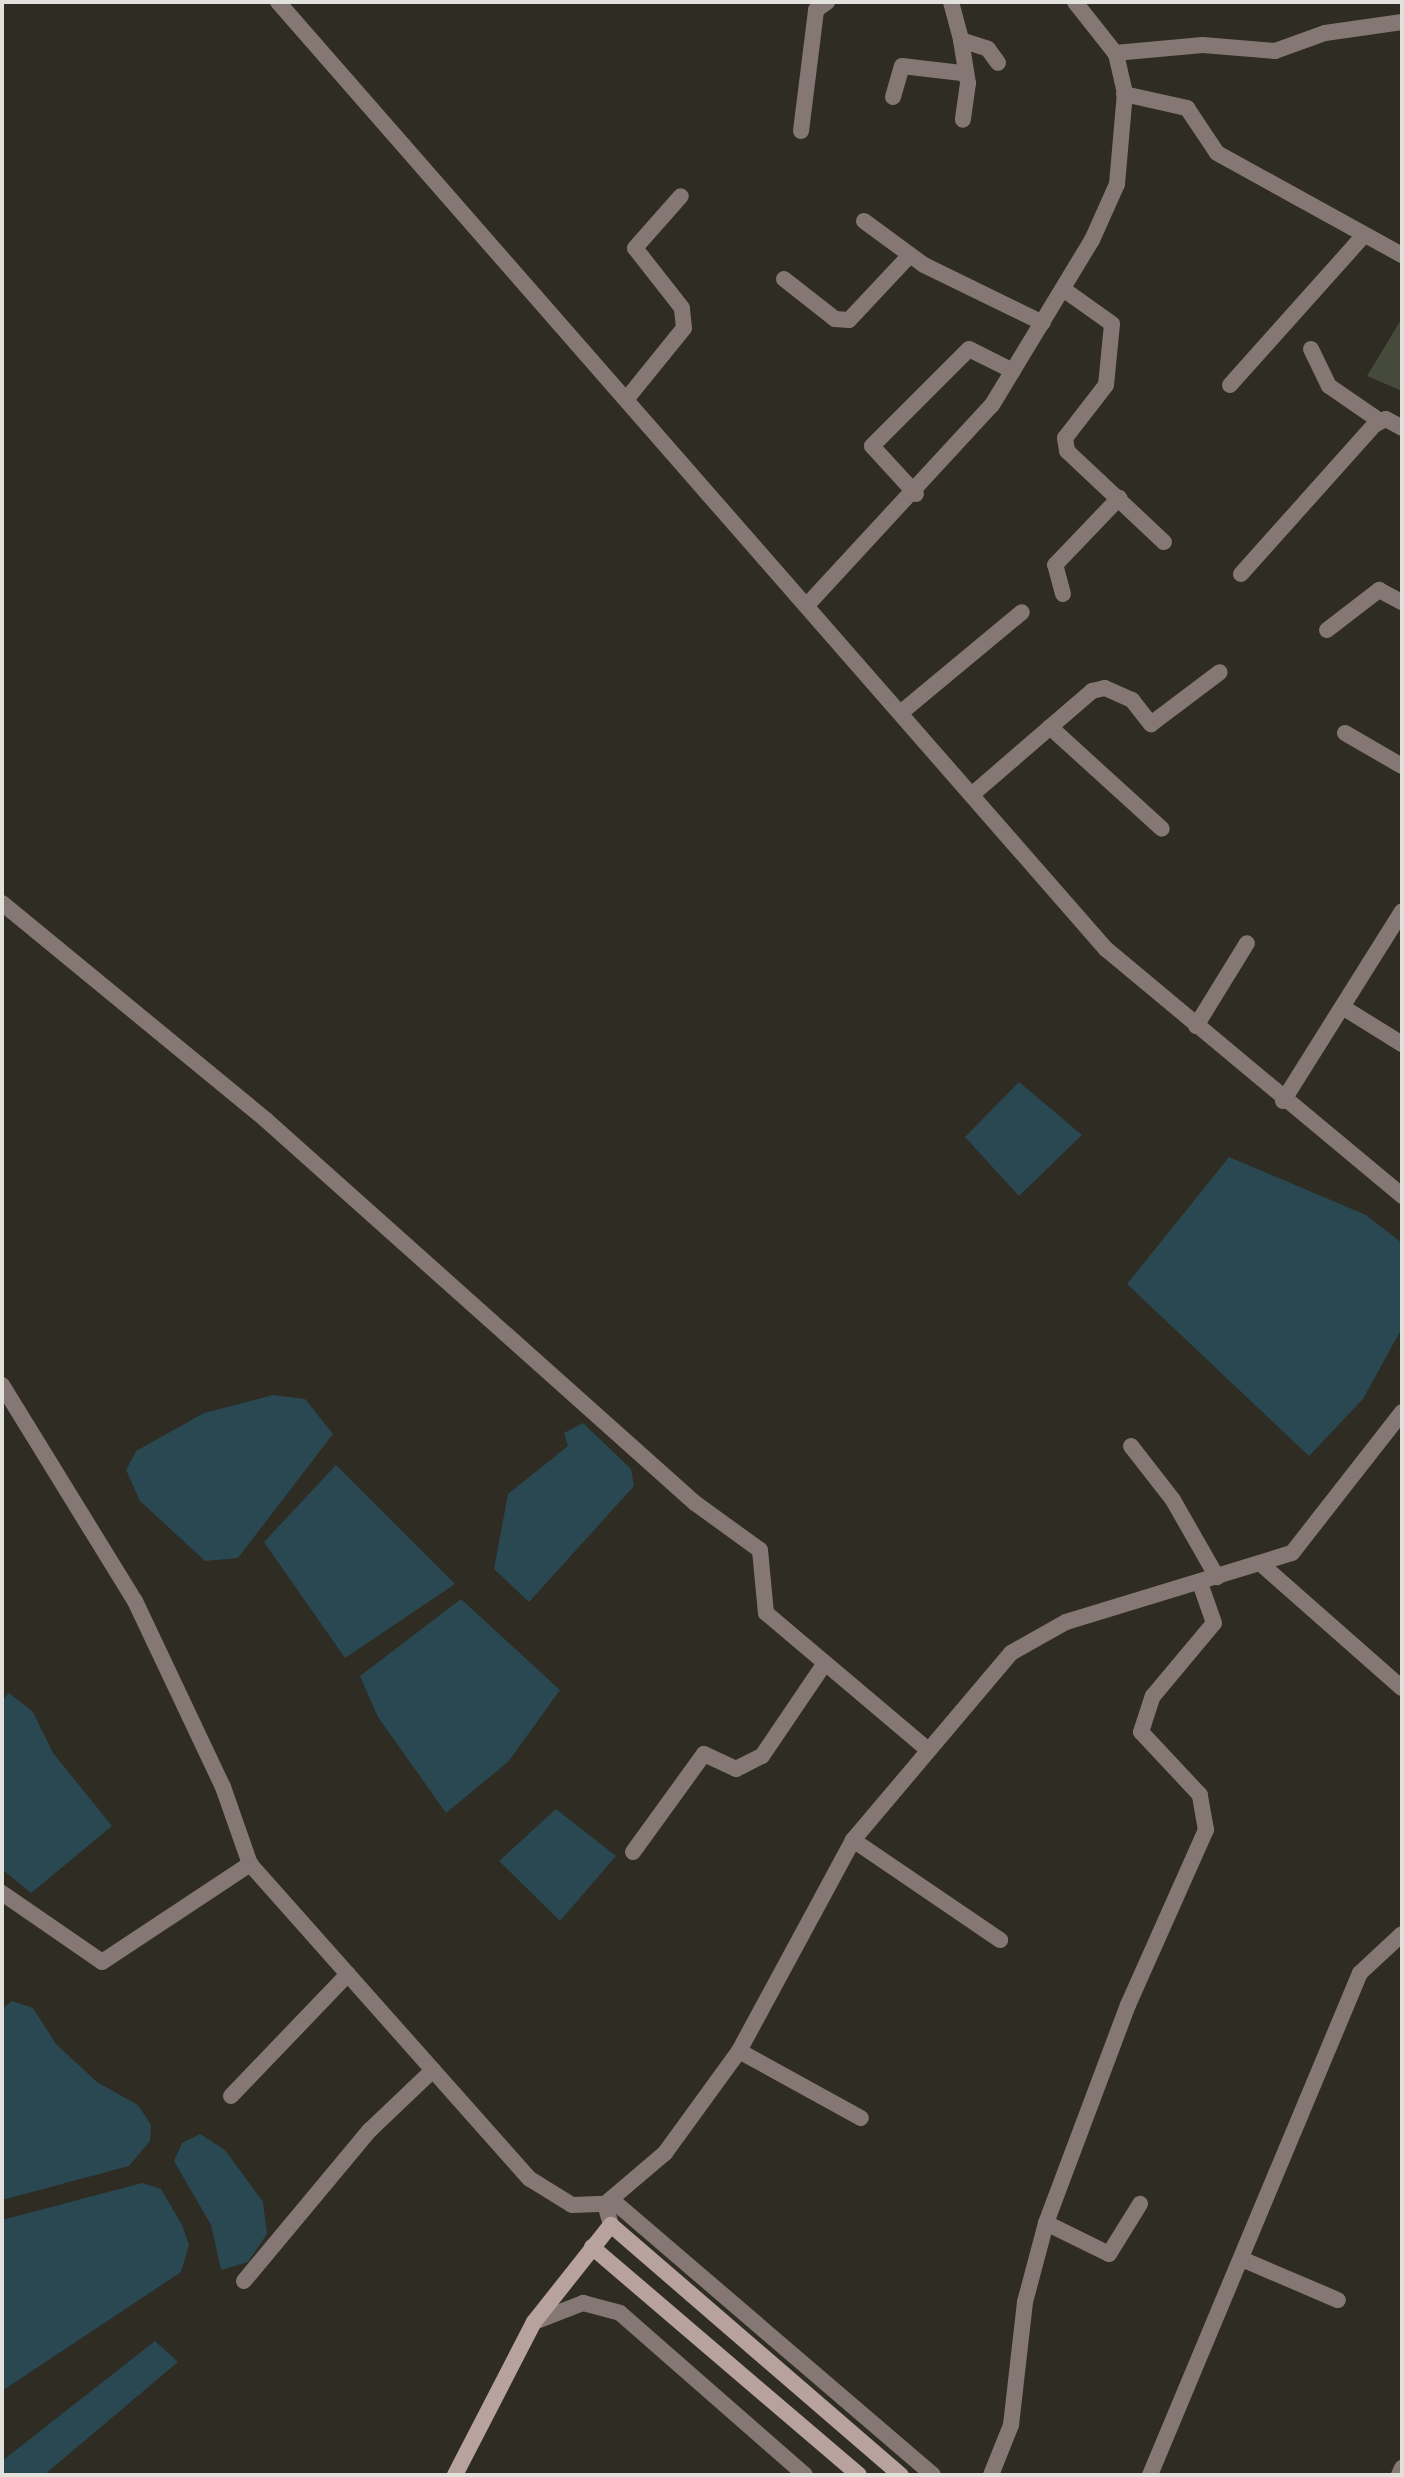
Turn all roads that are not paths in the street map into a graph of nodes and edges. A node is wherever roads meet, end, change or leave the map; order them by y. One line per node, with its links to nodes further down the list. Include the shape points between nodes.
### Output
1 (278, 2): 25 (street)
2 (827, 2): 13 (street, via 816,10)
3 (951, 2): 6 (street)
4 (1075, 2): 7 (street)
5 (1402, 22): 7 (street, via 1325,33 1275,51 1203,45)
6 (961, 40): 8 (street, via 988,49); 9 (street)
7 (1115, 53): 10 (street)
8 (998, 63)
9 (962, 73): 11 (street, via 902,66); 12 (street, via 968,83)
10 (1124, 94): 16 (street, via 1187,108 1217,153); 20 (street, via 1117,184)
11 (893, 97)
12 (963, 120)
13 (801, 131)
14 (681, 196): 25 (street, via 635,248 682,308 684,328)
15 (864, 221): 18 (street)
16 (1363, 236): 17 (street); 24 (street)
17 (1402, 255)
18 (909, 256): 19 (street, via 849,320 835,319); 21 (street)
19 (784, 279)
20 (1063, 289): 21 (street); 29 (street, via 1112,324 1106,385 1065,446)
21 (1043, 323): 23 (street)
22 (1311, 349): 26 (street, via 1329,386)
23 (1013, 371): 28 (street); 28 (street, via 969,349 872,446)
24 (1230, 385)
25 (629, 396): 34 (street)
26 (1380, 421): 27 (street); 31 (street)
27 (1402, 428)
28 (916, 494): 34 (street)
29 (1119, 498): 30 (street); 32 (street, via 1055,565)
30 (1164, 542)
31 (1241, 574)
32 (1063, 594)
33 (1402, 602): 36 (street, via 1379,590)
34 (809, 603): 38 (street)
35 (1022, 612): 38 (street)
36 (1327, 630)
37 (1220, 672): 39 (street, via 1156,722 1132,700 1100,687)
38 (904, 710): 42 (street)
39 (1050, 727): 42 (street); 43 (street)
40 (1345, 733): 41 (street)
41 (1402, 766)
42 (975, 792): 48 (street, via 1106,949)
43 (1162, 829)
44 (2, 903): 58 (street, via 266,1120 695,1503 760,1550 767,1569 762,1607)
45 (1402, 911): 47 (street)
46 (1247, 943): 48 (street)
47 (1344, 1008): 49 (street); 50 (street)
48 (1196, 1026): 50 (street)
49 (1402, 1044)
50 (1283, 1101): 51 (street)
51 (1402, 1196)
52 (2, 1385): 63 (street, via 135,1601 223,1787)
53 (1402, 1412): 55 (street, via 1292,1553)
54 (1131, 1446): 56 (street, via 1173,1500)
55 (1260, 1563): 56 (street); 59 (street)
56 (1217, 1577): 57 (street)
57 (1200, 1583): 60 (street, via 1066,1622 1011,1653); 74 (street, via 1214,1623 1153,1696 1141,1732 1200,1795 1206,1830 1128,2005)
58 (825, 1663): 60 (street); 62 (street, via 762,1756 736,1769 704,1754)
59 (1402, 1688)
60 (926, 1748): 61 (street)
61 (853, 1840): 66 (street); 68 (street)
62 (633, 1852)
63 (250, 1864): 64 (street, via 102,1962); 67 (street)
64 (2, 1893)
65 (1402, 1934): 77 (street, via 1360,1973)
66 (1000, 1940)
67 (348, 1974): 69 (street); 70 (street)
68 (739, 2051): 71 (street); 72 (street, via 665,2153)
69 (433, 2070): 72 (street, via 530,2179 572,2205); 78 (street, via 370,2130)
70 (231, 2096)
71 (861, 2118)
72 (608, 2202): 75 (street); 86 (street)
73 (1140, 2204): 74 (street, via 1109,2254)
74 (1046, 2223): 87 (street, via 1025,2302 1011,2425)
75 (611, 2225): 76 (main road); 85 (main road)
76 (592, 2247): 80 (main road); 84 (main road)
77 (1244, 2260): 79 (street); 88 (street)
78 (244, 2281)
79 (1338, 2300)
80 (534, 2322): 82 (main road); 83 (street, via 583,2303 620,2313)
81 (1402, 2468): 89 (street)
82 (455, 2475)
83 (805, 2475)
84 (859, 2475)
85 (901, 2475)
86 (933, 2475)
87 (991, 2475)
88 (1150, 2475)
89 (1399, 2475)

